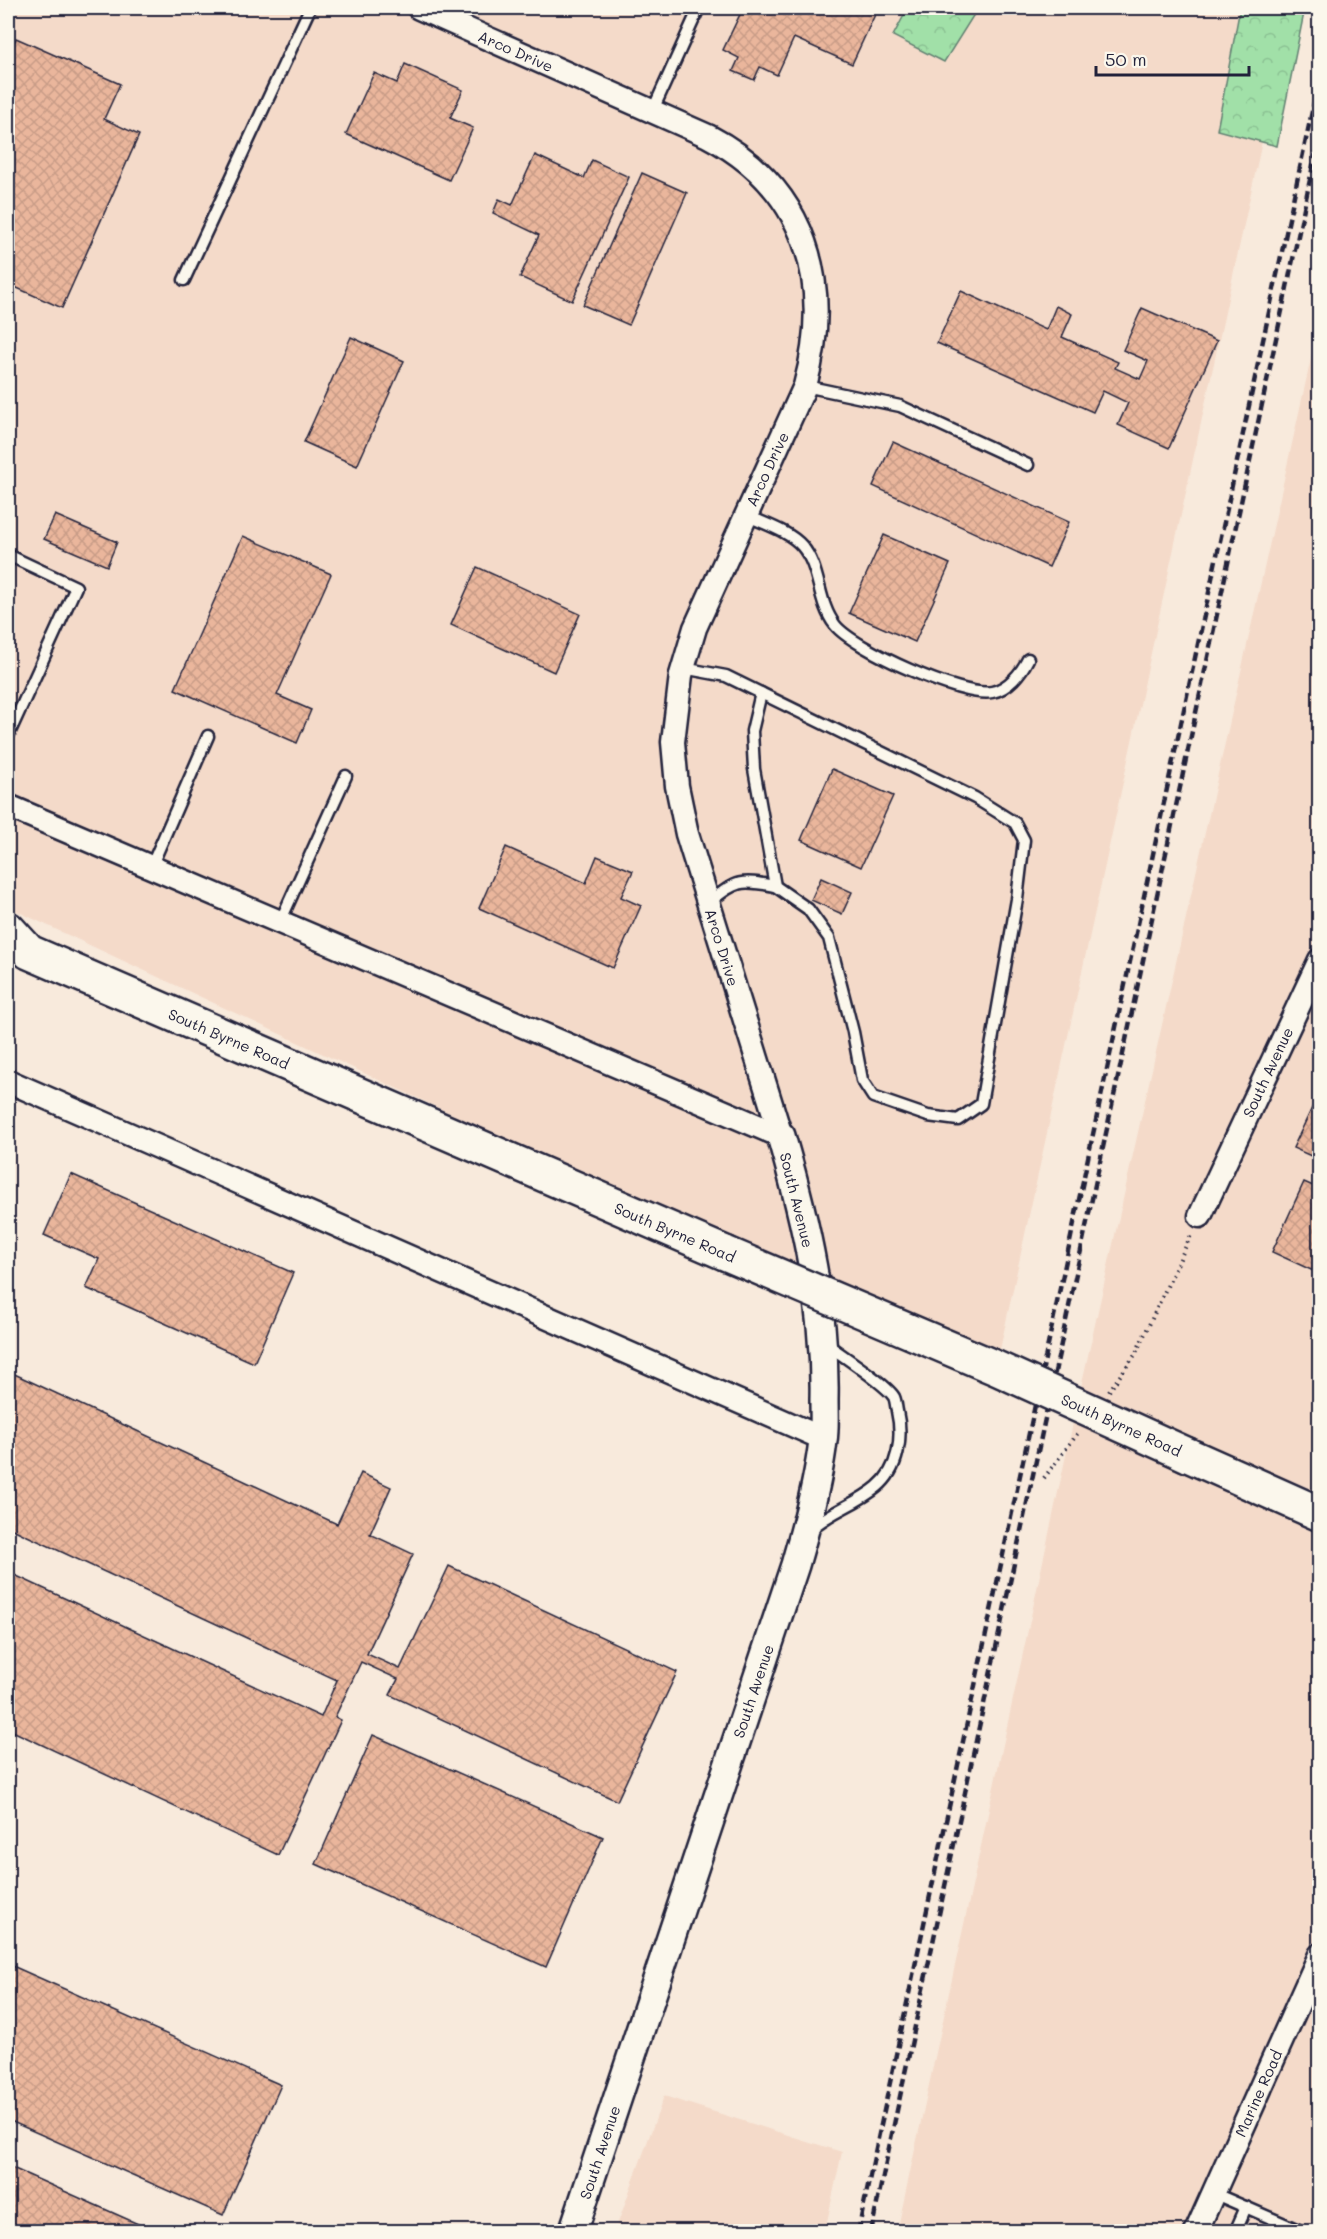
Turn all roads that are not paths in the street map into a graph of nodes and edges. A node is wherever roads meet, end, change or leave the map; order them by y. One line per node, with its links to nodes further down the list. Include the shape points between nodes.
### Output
1 (310, 8): 5 (lane)
2 (419, 8): 4 (street, Arco Drive)
3 (699, 8): 4 (lane)
4 (652, 112): 6 (street, Arco Drive, via 733,149 762,174 792,215 805,241 816,297 813,358)
5 (184, 280)
6 (805, 386): 7 (lane, via 900,406); 8 (street, Arco Drive)
7 (1028, 465)
8 (746, 515): 10 (lane, via 800,543 809,555 824,605 836,627 900,666 977,693 994,692 1010,682 1021,673); 11 (street, Arco Drive, via 694,628)
9 (8, 555): 13 (lane, via 76,588)
10 (1028, 659)
11 (683, 668): 12 (lane, via 726,676); 19 (street, Arco Drive, via 674,742 677,786)
12 (761, 693): 18 (lane, via 752,731 753,769); 18 (lane, via 975,798 1015,823 1024,840 1017,899 981,1104 958,1120 928,1116 873,1097 862,1080 829,938 808,909)
13 (8, 736)
14 (208, 736): 17 (lane)
15 (346, 776): 20 (lane)
16 (8, 806): 17 (street)
17 (151, 867): 20 (street)
18 (775, 886): 19 (lane, via 748,881 734,883)
19 (708, 903): 24 (street, Arco Drive)
20 (280, 922): 24 (street)
21 (15, 945): 28 (main road, South Byrne Road, bridge, via 996,1368)
22 (1317, 973): 25 (street, South Avenue)
23 (8, 1082): 27 (street)
24 (781, 1136): 26 (street, South Avenue, via 810,1250)
25 (1200, 1216)
26 (822, 1341): 27 (street, South Avenue); 29 (lane, via 894,1398 900,1445 879,1486 820,1521)
27 (824, 1439): 29 (street, South Avenue)
28 (1320, 1514)
29 (803, 1536): 33 (street, South Avenue)
30 (1320, 1955): 31 (street, Marine Road)
31 (1213, 2193): 32 (lane); 34 (street, Marine Road)
32 (1246, 2207): 35 (lane); 36 (lane)
33 (573, 2232)
34 (1196, 2232)
35 (1235, 2232)
36 (1303, 2232)

